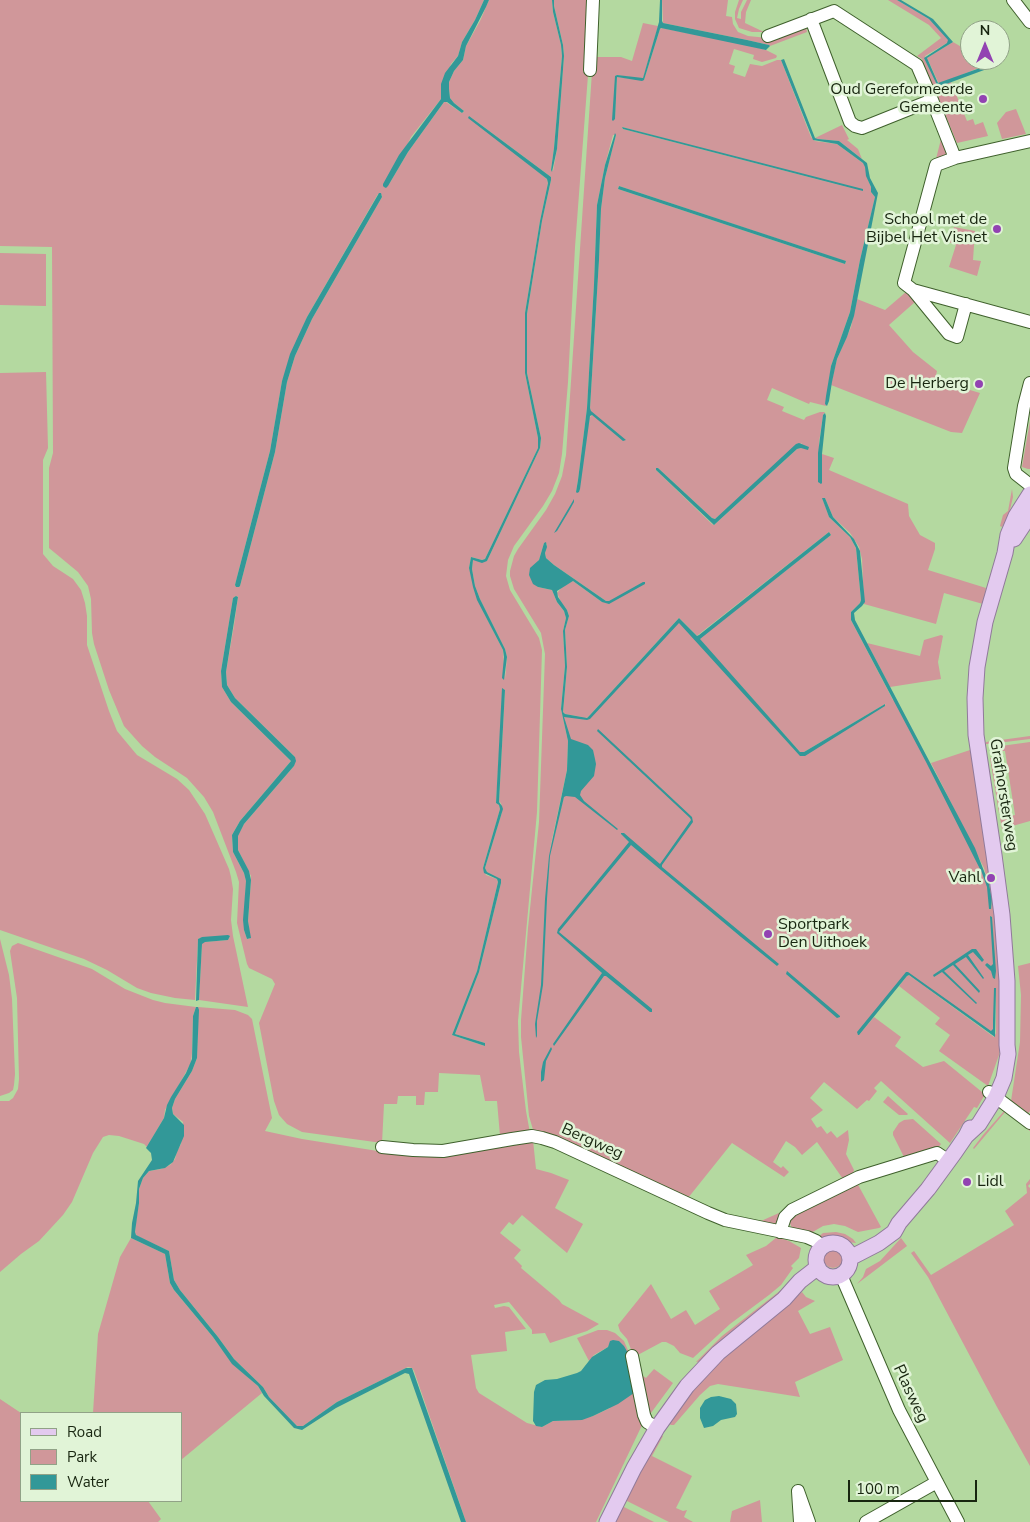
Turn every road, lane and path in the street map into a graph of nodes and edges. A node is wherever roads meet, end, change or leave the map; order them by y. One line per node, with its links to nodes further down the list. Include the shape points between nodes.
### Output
1 (593, 0): 6 (street)
2 (1013, 0): 3 (street)
3 (1028, 15)
4 (811, 19): 5 (street); 7 (street, via 834,11 918,65); 7 (street, via 850,122 855,126 862,128)
5 (768, 36)
6 (590, 70)
7 (932, 100): 9 (street)
8 (1030, 141): 9 (street)
9 (955, 158): 10 (street, via 936,165 904,283)
10 (913, 290): 11 (street); 11 (street, via 949,334 956,336)
11 (966, 304): 12 (street)
12 (1030, 322)
13 (1030, 385): 14 (street, via 1014,468 1016,474)
14 (1030, 485)
15 (1030, 494): 17 (main road, Grafhorsterweg, via 1009,531)
16 (1030, 514): 17 (main road, Grafhorsterweg)
17 (1006, 553): 18 (main road, Grafhorsterweg, via 985,622 977,667 975,720 1002,915 1008,1003 1007,1045 1002,1052)
18 (993, 1095): 19 (street); 21 (main road, Grafhorsterweg)
19 (1030, 1123)
20 (382, 1147): 22 (street, Bergweg, via 443,1151 532,1136 542,1138 725,1220)
21 (949, 1161): 22 (street, via 937,1153 859,1177 792,1210 785,1217); 23 (main road, Grafhorsterweg, via 899,1224)
22 (780, 1232): 24 (street, Bergweg, via 812,1239)
23 (848, 1253): 24 (main road, via 840,1244 833,1243); 25 (main road, via 849,1266)
24 (820, 1260): 25 (main road, via 833,1277); 27 (main road, via 784,1299 708,1363)
25 (841, 1275): 28 (street, Plasweg, via 899,1410)
26 (632, 1356): 27 (street, via 644,1415 647,1422)
27 (656, 1428): 29 (main road)
28 (937, 1482): 32 (street); 33 (street, Plasweg)
29 (607, 1522)
30 (800, 1522): 31 (street, via 798,1491)
31 (809, 1522)
32 (866, 1522)
33 (958, 1522)

